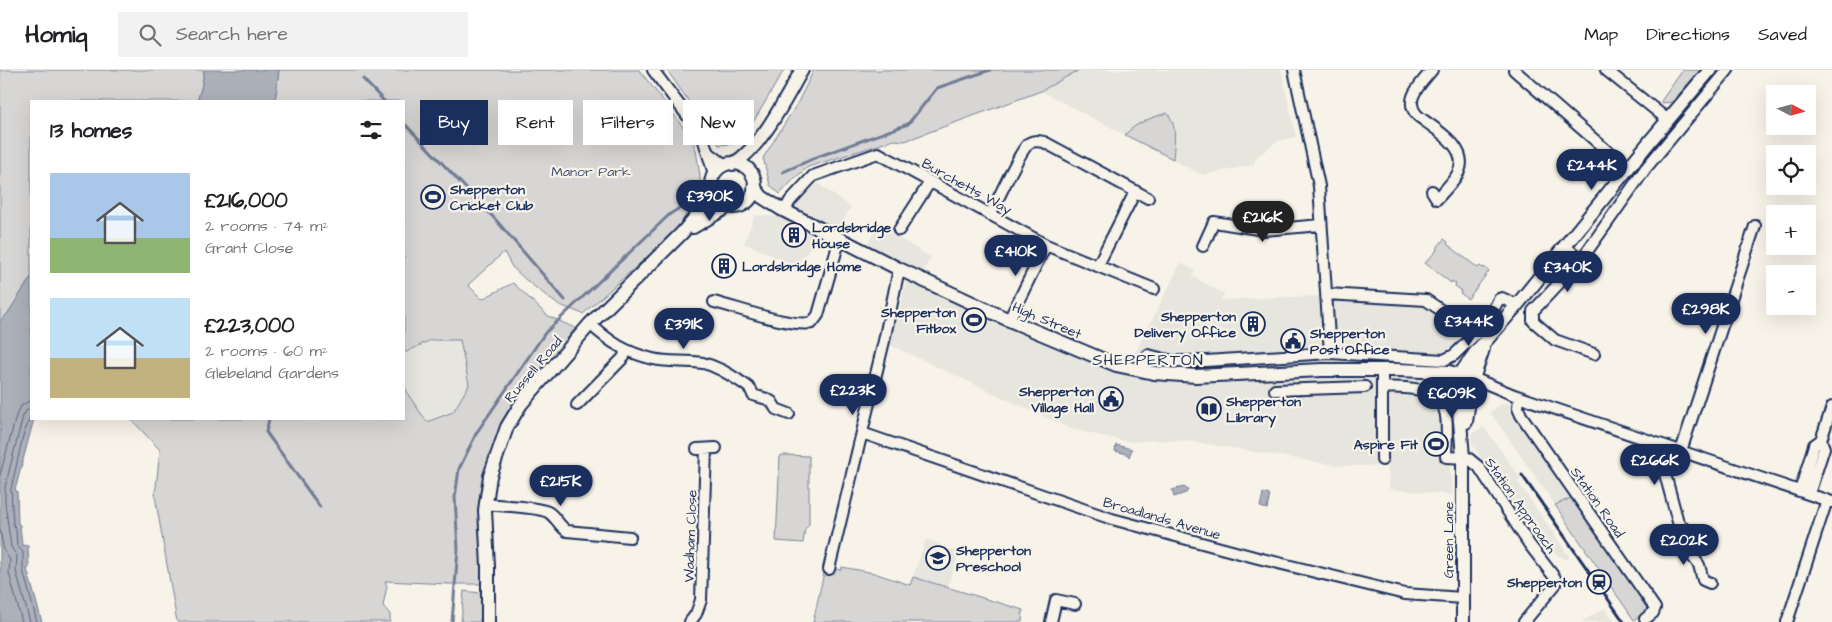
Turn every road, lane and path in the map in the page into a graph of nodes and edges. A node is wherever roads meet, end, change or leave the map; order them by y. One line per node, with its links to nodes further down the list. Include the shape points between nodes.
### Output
1 (653, 70): 11 (street, via 698,130)
2 (802, 70): 10 (main road)
3 (1294, 70): 26 (street, via 1319,186)
4 (1432, 70): 18 (street, via 1414,92 1411,106 1418,116 1450,140 1460,158 1458,173 1437,199)
5 (1514, 70): 13 (street)
6 (1606, 70): 9 (street)
7 (1710, 70): 9 (main road, Green Lane)
8 (1728, 70): 34 (street, via 1646,168)
9 (1668, 120): 13 (main road, Green Lane)
10 (760, 139): 12 (main road, via 744,156); 14 (main road, via 751,160)
11 (707, 151): 12 (street); 15 (street)
12 (729, 164): 14 (main road); 15 (main road)
13 (1628, 169): 33 (main road, Green Lane)
14 (750, 172): 17 (main road)
15 (714, 174): 20 (main road)
16 (930, 182): 24 (street, Burchetts Way, via 878,153 813,176); 25 (street, Burchetts Way); 28 (street)
17 (754, 186): 22 (main road); 24 (main road, High Street, via 762,197)
18 (1432, 191)
19 (1135, 192): 21 (street); 25 (street, via 1038,140 1030,142 1022,152); 35 (street)
20 (713, 194): 23 (main road, via 716,200); 29 (main road, Russell Road)
21 (1148, 198)
22 (746, 204): 23 (main road); 24 (main road, High Street)
23 (728, 207): 29 (main road, Russell Road)
24 (783, 210): 30 (main road, High Street)
25 (990, 215): 31 (street, Burchetts Way)
26 (1322, 225): 32 (street, via 1264,230 1214,222); 38 (street)
27 (1755, 226): 63 (street)
28 (900, 230)
29 (682, 234): 43 (main road, Russell Road)
30 (840, 238): 36 (main road, High Street); 40 (street, via 818,315 812,323 771,318)
31 (1046, 245): 35 (street, Burchetts Way); 42 (street)
32 (1202, 246)
33 (1565, 246): 34 (street); 39 (main road, Green Lane)
34 (1582, 260): 41 (street)
35 (1098, 265): 37 (street, Burchetts Way)
36 (899, 268): 42 (main road, High Street); 60 (street)
37 (1154, 289)
38 (1327, 294): 44 (street, via 1426,300); 46 (street)
39 (1520, 301): 41 (street); 44 (street, via 1499,299 1485,325); 52 (main road, Green Lane, via 1495,331)
40 (714, 302)
41 (1536, 309): 47 (street, via 1532,314 1533,321 1555,340)
42 (1008, 320): 48 (main road, High Street, via 1098,358)
43 (590, 324): 45 (street, via 610,342); 68 (main road, Russell Road, via 514,415 490,476)
44 (1476, 334): 46 (street, via 1444,360)
45 (625, 350): 57 (street, via 624,357); 59 (street, via 653,359 710,365 751,388 753,395 772,402 776,409)
46 (1330, 353): 48 (street, via 1206,361 1173,361 1148,354)
47 (1594, 354)
48 (1137, 370): 51 (main road, High Street, via 1196,376)
49 (1339, 371): 50 (main road, High Street); 51 (main road, High Street); 53 (street)
50 (1382, 371): 52 (main road, High Street); 55 (street)
51 (1283, 372): 53 (street, via 1280,390)
52 (1466, 380): 56 (street); 64 (main road, Green Lane, via 1458,403)
53 (1339, 387): 54 (street)
54 (1365, 387)
55 (1382, 387): 64 (street, Station Approach, via 1430,392 1440,398 1446,418 1446,457); 65 (street)
56 (1516, 396): 61 (street); 74 (street, Station Road, via 1521,415 1655,608)
57 (577, 405)
58 (1832, 407): 66 (street, via 1821,440 1824,448)
59 (789, 414)
60 (862, 433): 70 (street); 72 (street, Broadlands Avenue, via 1112,519 1405,594)
61 (1665, 446): 63 (street); 71 (street, via 1665,474 1678,522 1687,532 1690,553 1699,564 1703,580)
62 (707, 449): 76 (street, Wadham Close, via 701,600)
63 (1681, 451): 66 (street)
64 (1463, 457): 72 (main road, Green Lane); 79 (street, Station Approach, via 1479,467 1555,578 1555,585)
65 (1382, 460)
66 (1804, 493): 67 (street)
67 (1830, 501): 80 (street)
68 (486, 504): 69 (street, via 546,512 567,531); 75 (main road, Russell Road)
69 (630, 538)
70 (829, 569)
71 (1710, 583)
72 (1463, 598): 78 (main road, Green Lane)
73 (1075, 604): 77 (street, via 1056,600)
74 (1646, 619)
75 (488, 622)
76 (690, 622)
77 (1051, 622)
78 (1464, 622)
79 (1524, 622)
80 (1787, 622)

